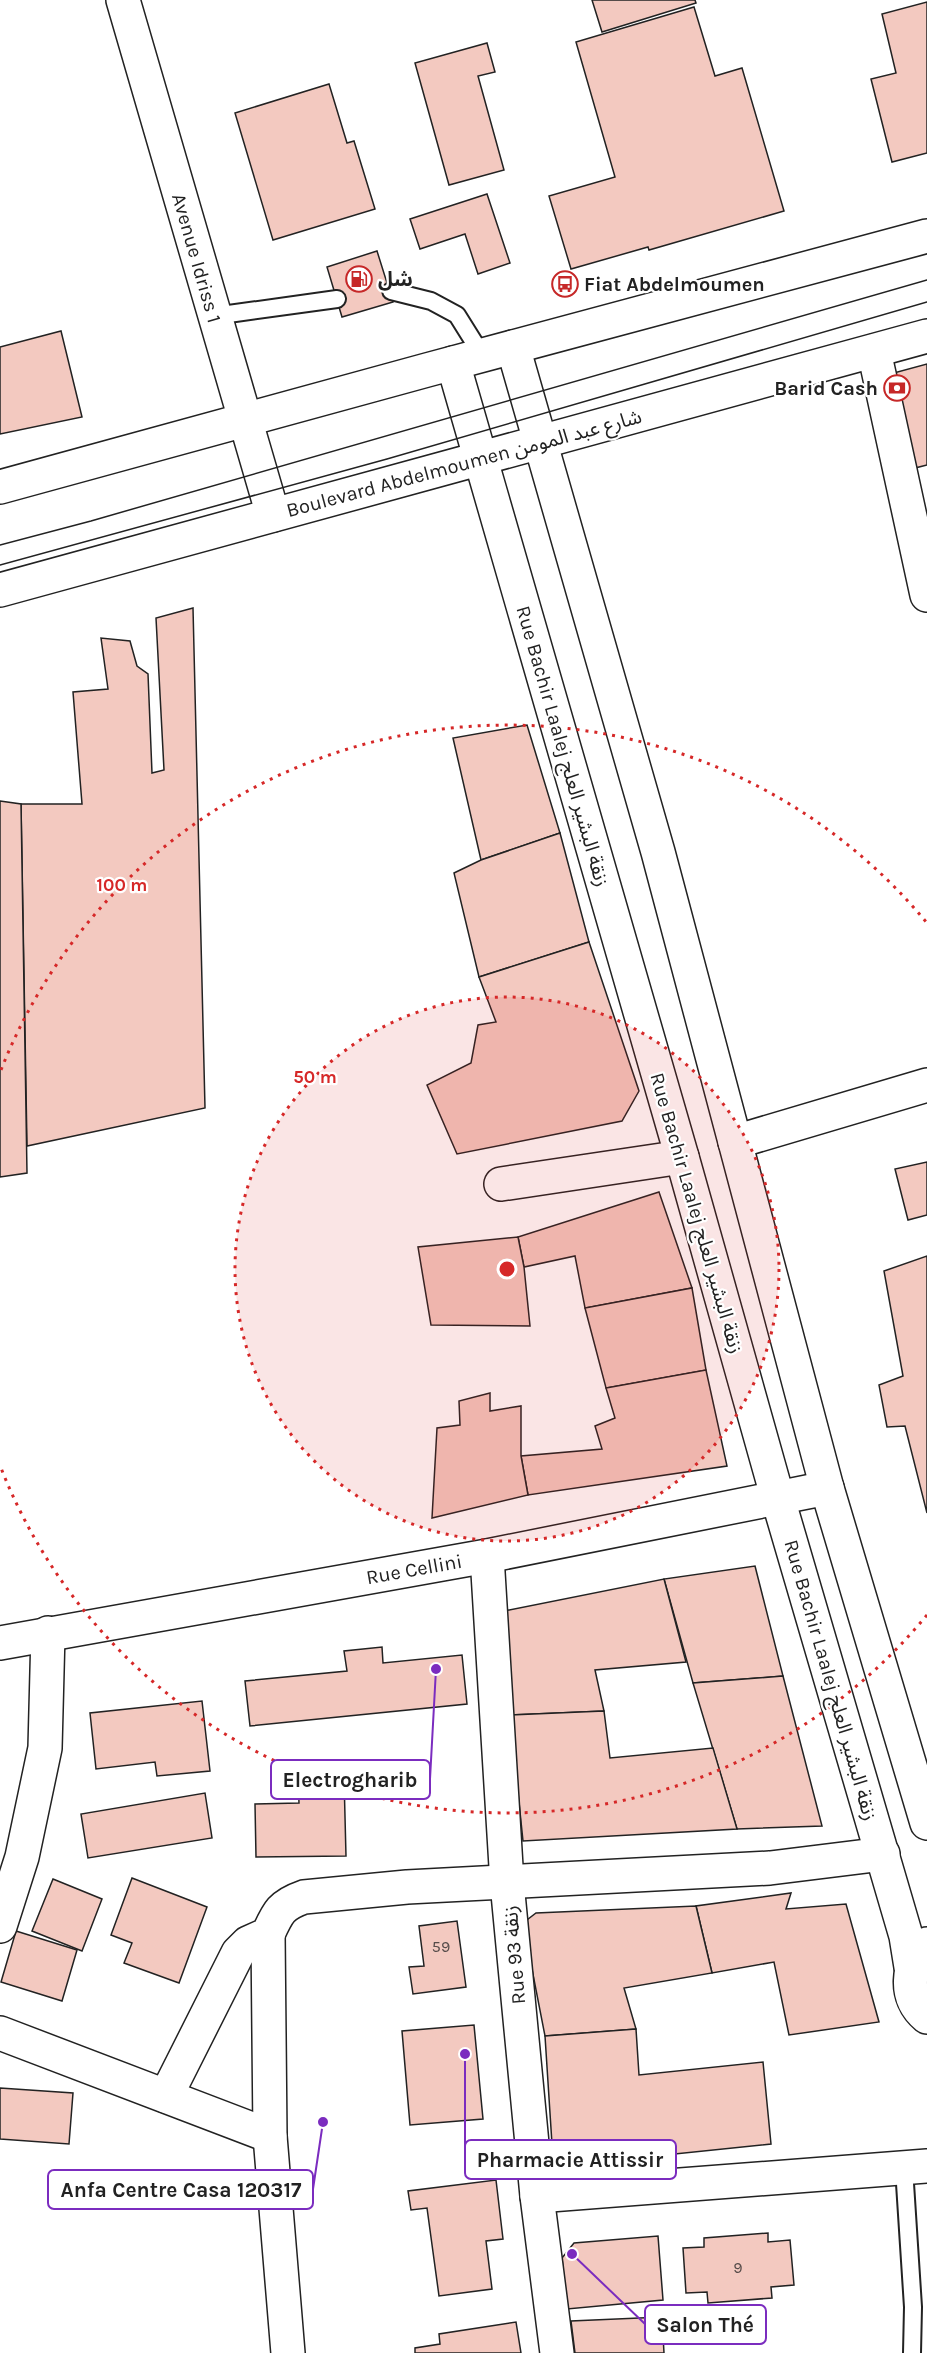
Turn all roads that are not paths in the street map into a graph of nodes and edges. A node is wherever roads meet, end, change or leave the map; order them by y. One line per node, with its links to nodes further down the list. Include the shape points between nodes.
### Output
1 (123, 0): 5 (street, Avenue Idriss 1)
2 (927, 236): 8 (street)
3 (391, 291): 8 (lane, via 431,301 457,315)
4 (337, 299): 5 (lane)
5 (214, 316): 9 (street, Avenue Idriss 1)
6 (927, 336): 7 (street, Boulevard Abdelmoumen شارع عبد المومن)
7 (874, 351): 10 (street, Boulevard Abdelmoumen شارع عبد المومن); 15 (street)
8 (482, 355): 9 (street); 10 (street); 11 (street, Rue Bachir Laalej زنقة البشير العلج)
9 (244, 421): 12 (street); 13 (street, Avenue Idriss 1)
10 (540, 442): 11 (street, Boulevard Abdelmoumen شارع عبد المومن); 17 (street, via 658,852)
11 (480, 459): 13 (street, Boulevard Abdelmoumen شارع عبد المومن); 18 (street, Rue Bachir Laalej زنقة البشير العلج)
12 (0, 487)
13 (273, 515): 14 (street, Boulevard Abdelmoumen شارع عبد المومن)
14 (0, 590)
15 (927, 595)
16 (927, 1085): 17 (street)
17 (735, 1142): 20 (street)
18 (682, 1157): 19 (street); 21 (street, Rue Bachir Laalej زنقة البشير العلج)
19 (501, 1184)
20 (827, 1488): 21 (street, Rue Cellini); 25 (street)
21 (778, 1499): 22 (street, Rue Cellini); 26 (street, Rue Bachir Laalej زنقة البشير العلج)
22 (487, 1556): 23 (street, Rue Cellini); 27 (street, Rue 93 زنقة)
23 (48, 1634): 24 (street, Rue Cellini); 28 (street, via 45,1748 21,1857)
24 (0, 1643)
25 (927, 1823)
26 (883, 1854): 27 (street, via 770,1868); 30 (street, Rue Bachir Laalej زنقة البشير العلج, via 906,1936)
27 (507, 1883): 29 (street, via 304,1897 290,1902 278,1913); 36 (street, Rue 93 زنقة)
28 (0, 1926)
29 (268, 1934): 33 (street, via 237,1953); 34 (street)
30 (919, 1955): 31 (street, Rue Bachir Laalej زنقة البشير العلج, via 910,1983 913,1999)
31 (925, 2018)
32 (0, 2033): 33 (street)
33 (166, 2096): 34 (street)
34 (270, 2136): 37 (street)
35 (916, 2167): 36 (street); 39 (lane)
36 (537, 2196): 38 (street, Rue 93 زنقة)
37 (288, 2353)
38 (557, 2353)
39 (912, 2353)

